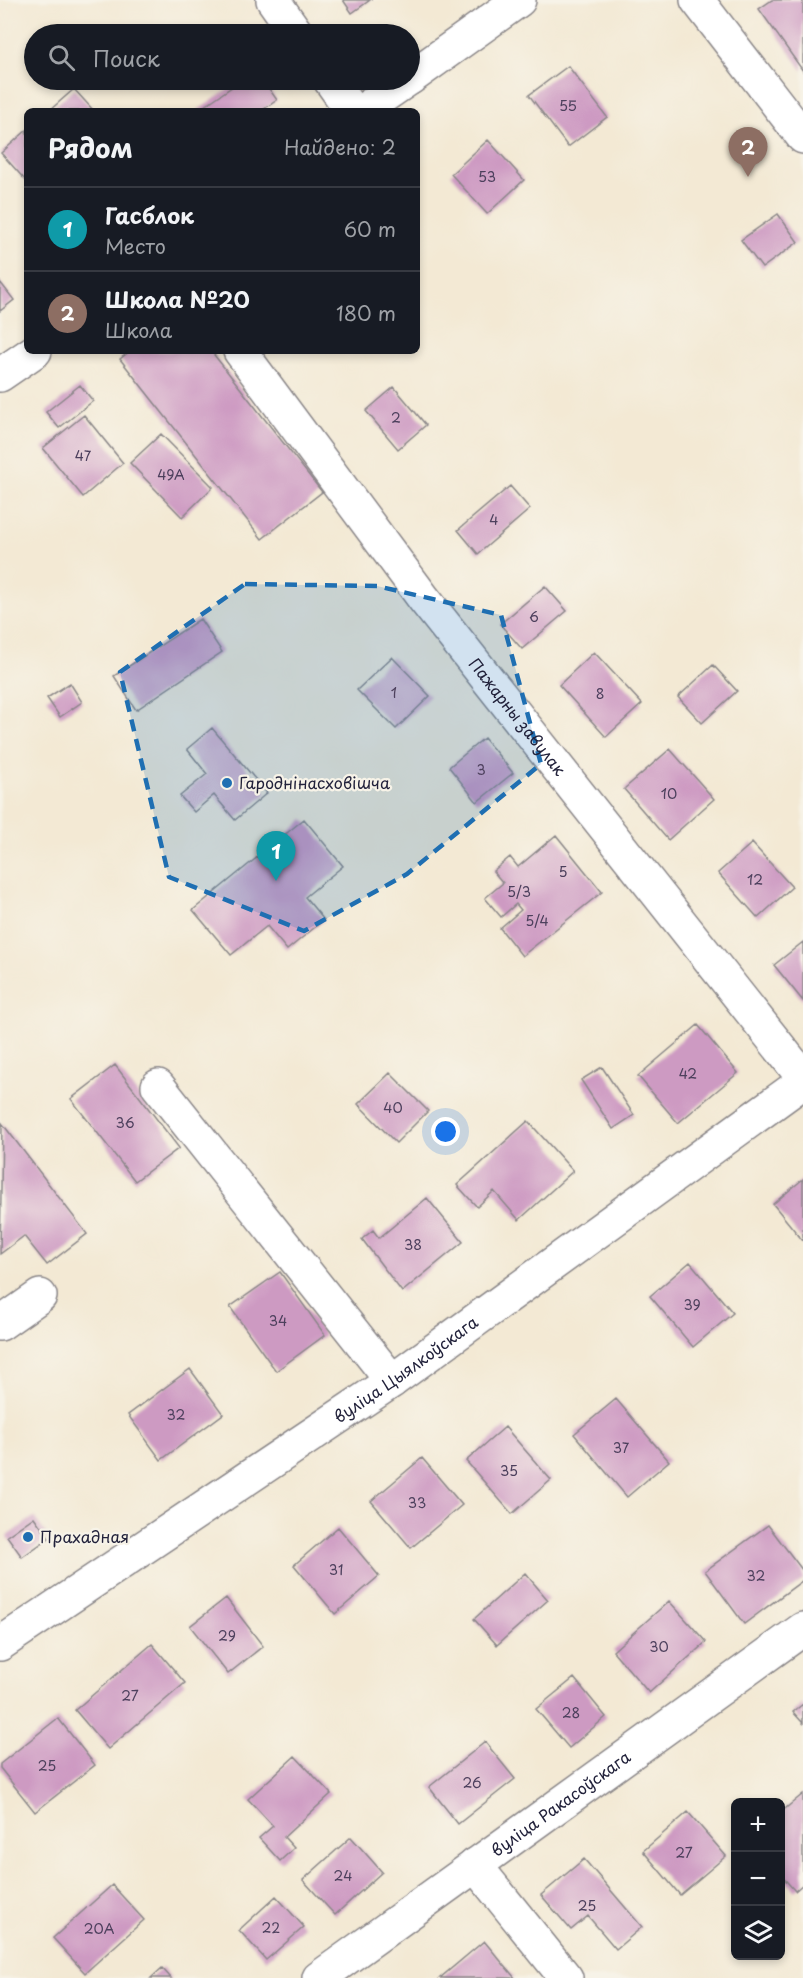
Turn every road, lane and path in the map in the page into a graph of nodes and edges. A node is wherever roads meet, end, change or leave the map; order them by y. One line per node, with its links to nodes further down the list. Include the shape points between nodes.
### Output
1 (273, 0): 4 (street)
2 (519, 0): 5 (street)
3 (697, 0): 10 (street)
4 (290, 24)
5 (420, 70)
6 (337, 90): 8 (street)
7 (392, 90): 9 (street)
8 (350, 108)
9 (366, 108)
10 (803, 137)
11 (31, 354): 13 (street)
12 (242, 354): 14 (street, Пажарны завулак, via 424,599)
13 (0, 375)
14 (803, 1077)
15 (803, 1082): 19 (street, вуліца Цыялкоўскага)
16 (158, 1086): 19 (street)
17 (40, 1296): 18 (street)
18 (0, 1324)
19 (392, 1381): 21 (street, вуліца Цыялкоўскага)
20 (803, 1629): 22 (street, вуліца Ракасоўскага)
21 (0, 1644)
22 (475, 1865): 23 (street, вуліца Ракасоўскага); 24 (street)
23 (320, 1978)
24 (566, 1978)

